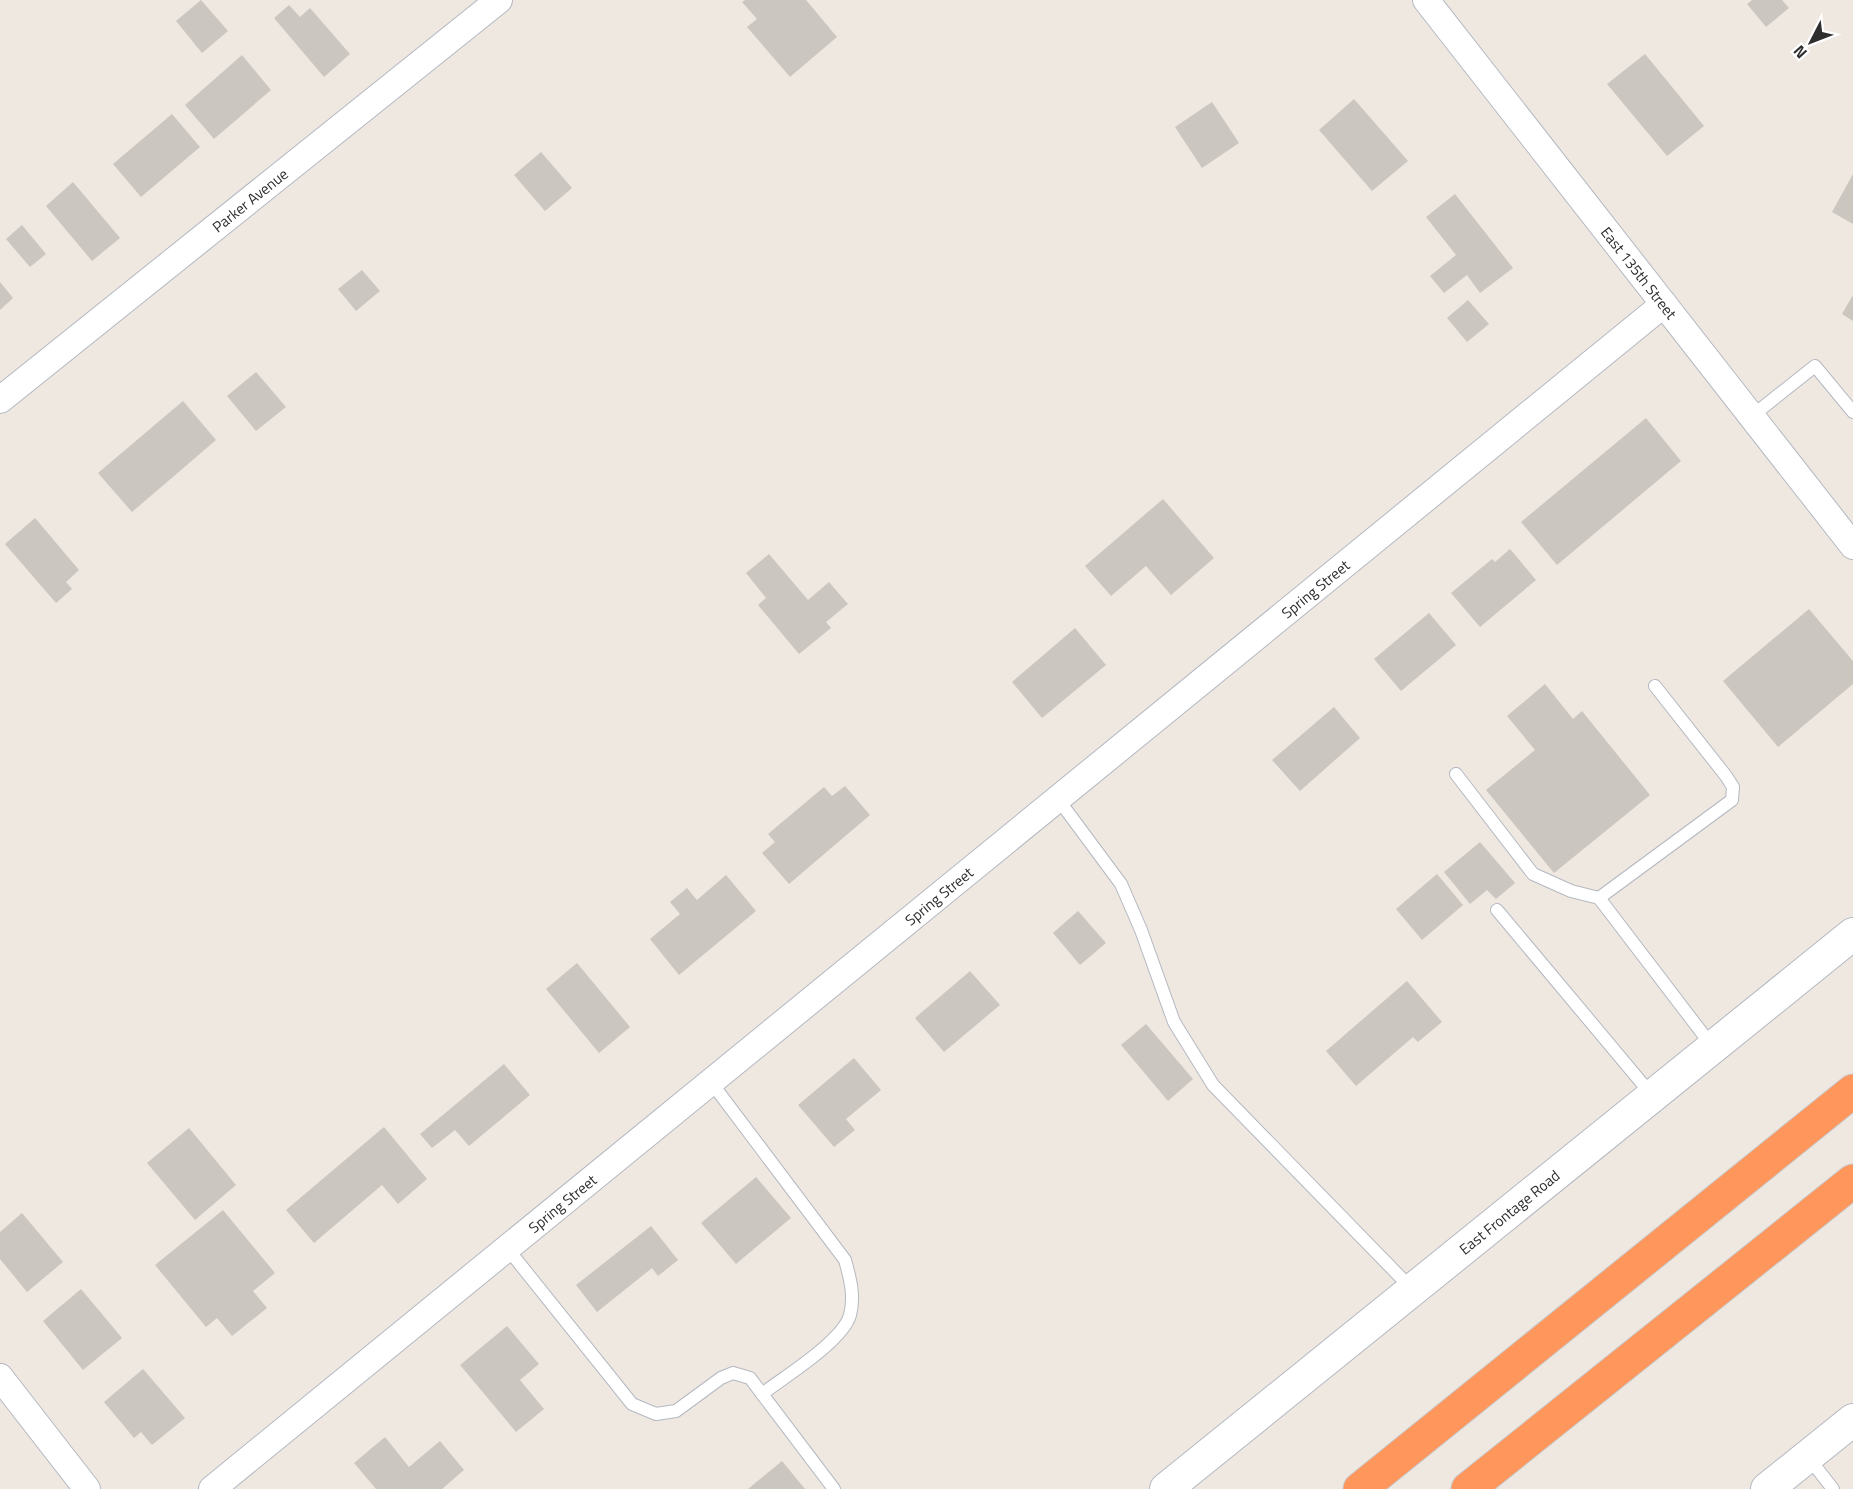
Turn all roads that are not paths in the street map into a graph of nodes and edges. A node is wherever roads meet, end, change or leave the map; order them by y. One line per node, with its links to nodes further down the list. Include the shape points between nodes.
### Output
1 (499, 0): 4 (street, Parker Avenue)
2 (1426, 0): 3 (street, East 135th Street)
3 (1664, 304): 6 (street, East 135th Street); 10 (street, Spring Street)
4 (0, 400)
5 (1851, 405): 6 (lane, via 1815,366)
6 (1752, 416): 7 (street, East 135th Street)
7 (1853, 546)
8 (1654, 686): 11 (lane, via 1726,776 1733,788 1732,800)
9 (1456, 774): 11 (lane, via 1533,874)
10 (1058, 799): 15 (street, Spring Street); 20 (lane, via 1121,884 1174,1022 1213,1085)
11 (1599, 898): 14 (lane)
12 (1497, 910): 17 (lane)
13 (1853, 934): 14 (street, East Frontage Road)
14 (1713, 1047): 17 (street, East Frontage Road)
15 (711, 1082): 19 (street, Spring Street); 22 (lane, via 845,1260 852,1287 850,1316 839,1334)
16 (1853, 1091): 29 (highway)
17 (1652, 1095): 20 (street, East Frontage Road)
18 (1853, 1182): 30 (highway)
19 (507, 1248): 22 (lane, via 632,1404 656,1414 676,1411 733,1373 750,1378); 26 (street, Spring Street)
20 (1413, 1290): 28 (street, East Frontage Road)
21 (0, 1377): 25 (street)
22 (762, 1394): 27 (lane)
23 (1853, 1420): 24 (street)
24 (1807, 1456): 31 (street); 32 (lane)
25 (87, 1489)
26 (212, 1489)
27 (834, 1489)
28 (1166, 1489)
29 (1360, 1489)
30 (1468, 1489)
31 (1767, 1489)
32 (1833, 1489)

